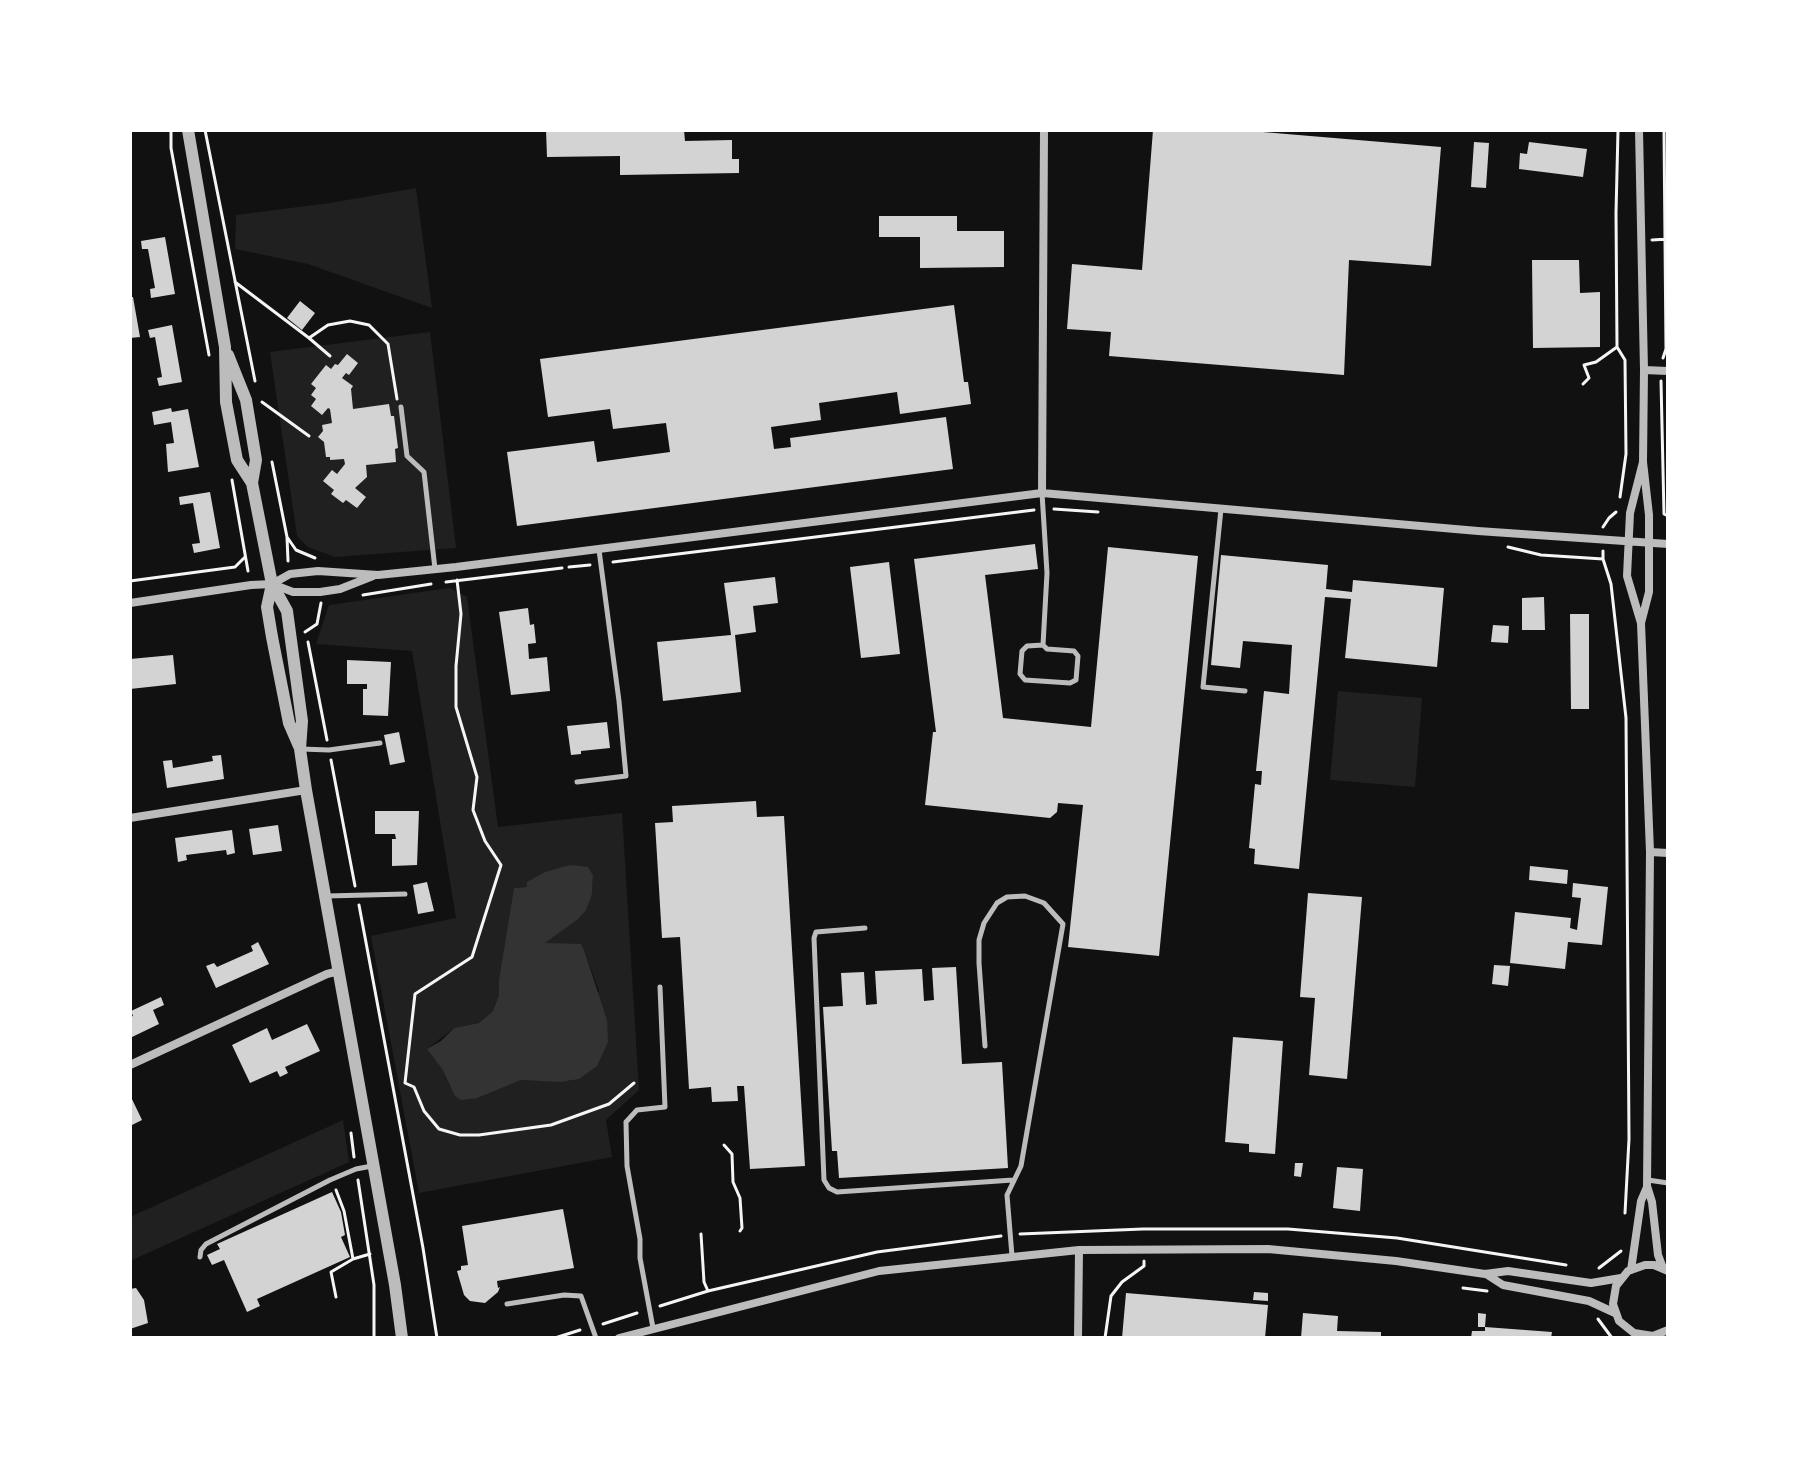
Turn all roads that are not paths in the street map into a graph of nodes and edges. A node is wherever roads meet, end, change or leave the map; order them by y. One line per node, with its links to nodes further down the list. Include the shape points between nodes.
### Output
1 (188, 130): 4 (street)
2 (1044, 130): 10 (street)
3 (1639, 130): 5 (street)
4 (225, 347): 9 (street, via 246,400 256,460); 9 (street, via 226,402 237,460)
5 (1644, 370): 6 (street); 8 (street)
6 (1665, 371)
7 (401, 407): 16 (lane, via 407,456 424,472)
8 (1643, 462): 12 (street); 13 (street)
9 (252, 483): 18 (street)
10 (1042, 493): 11 (street); 15 (street); 21 (lane, via 1047,573)
11 (1221, 509): 12 (street); 22 (lane, via 1203,687)
12 (1628, 542): 13 (street); 20 (street, via 1627,576)
13 (1649, 543): 14 (street); 20 (street, via 1649,592)
14 (1668, 544)
15 (599, 550): 16 (street); 25 (lane, via 626,776)
16 (435, 569): 17 (street)
17 (378, 575): 18 (street, via 318,571 290,574); 18 (street, via 320,592 293,592)
18 (272, 584): 19 (street); 24 (street, via 267,607 272,637 289,723); 24 (street, via 287,611 302,721)
19 (130, 603)
20 (1641, 623): 28 (street)
21 (1043, 645): 21 (lane, via 1022,651 1020,674 1025,680 1076,680 1074,651)
22 (1245, 691)
23 (380, 743): 24 (lane)
24 (300, 749): 26 (street)
25 (577, 782)
26 (306, 790): 27 (street); 31 (street)
27 (130, 818)
28 (1650, 852): 29 (street); 39 (street)
29 (1668, 853)
30 (405, 894): 31 (lane)
31 (326, 896): 33 (street)
32 (865, 928): 38 (lane, via 816,932 814,938 824,1180 837,1192)
33 (339, 971): 36 (street); 37 (street)
34 (660, 987): 50 (lane, via 665,1107 637,1110 626,1122 627,1166)
35 (985, 1046): 38 (lane, via 979,940 997,903 1025,896 1044,903 1063,924 1021,1166)
36 (130, 1065)
37 (373, 1166): 42 (lane, via 330,1180 206,1244); 53 (street)
38 (1013, 1180): 43 (lane, via 1007,1195)
39 (1647, 1183): 40 (lane); 44 (street); 45 (street)
40 (1668, 1183)
41 (1079, 1250): 43 (street); 46 (street, via 1301,1251); 56 (street)
42 (200, 1257)
43 (1012, 1257): 50 (street, via 879,1271)
44 (1631, 1270): 45 (street, via 1645,1265); 47 (street)
45 (1665, 1270)
46 (1485, 1274): 47 (street, via 1508,1271 1591,1283); 49 (street, via 1503,1285 1589,1301)
47 (1621, 1278): 49 (street, via 1613,1294)
48 (507, 1304): 54 (lane, via 581,1296)
49 (1615, 1313): 51 (street)
50 (653, 1328): 55 (street)
51 (1626, 1328): 52 (street, via 1643,1335); 57 (street)
52 (1663, 1334)
53 (402, 1338)
54 (596, 1338)
55 (619, 1338)
56 (1078, 1338)
57 (1630, 1338)

